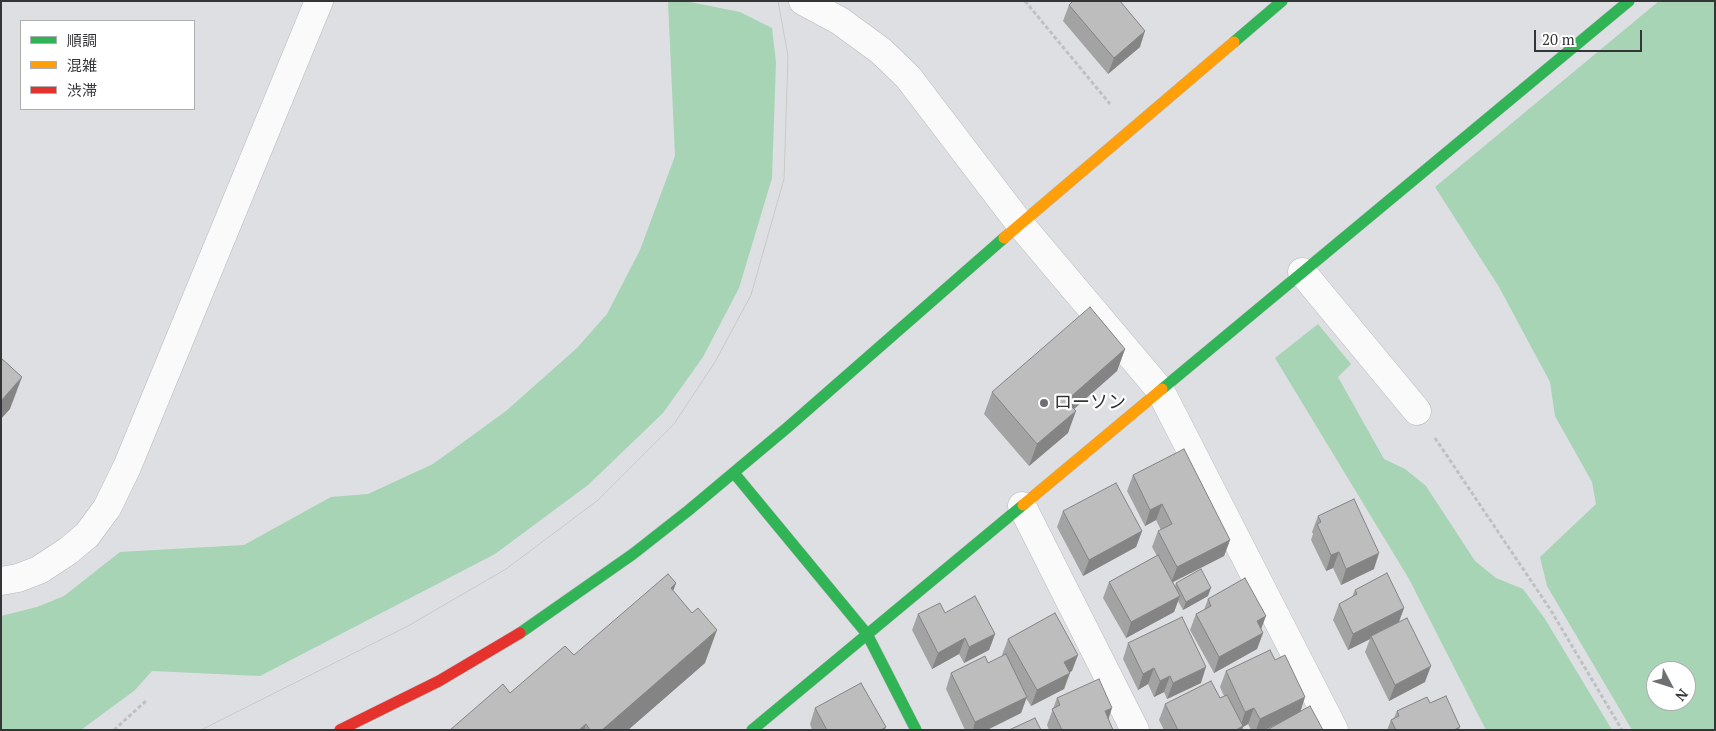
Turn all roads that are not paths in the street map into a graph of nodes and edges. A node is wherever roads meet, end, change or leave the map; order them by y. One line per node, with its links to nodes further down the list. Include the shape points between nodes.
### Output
1 (319, 1): 11 (street, via 127,467 107,508 87,534 68,551 39,570)
2 (803, 1): 5 (street, via 840,21 881,51 908,77)
3 (1282, 1): 5 (street)
4 (1628, 1): 6 (street)
5 (1020, 224): 7 (street); 9 (street)
6 (1302, 272): 7 (street); 8 (street)
7 (1160, 390): 10 (street); 17 (street)
8 (1417, 411)
9 (734, 473): 12 (street); 13 (street, via 633,554 541,620 439,681)
10 (1022, 506): 12 (street); 16 (street)
11 (1, 582)
12 (867, 634): 14 (street); 15 (street)
13 (340, 730)
14 (752, 730)
15 (916, 730)
16 (1135, 730)
17 (1334, 730)

